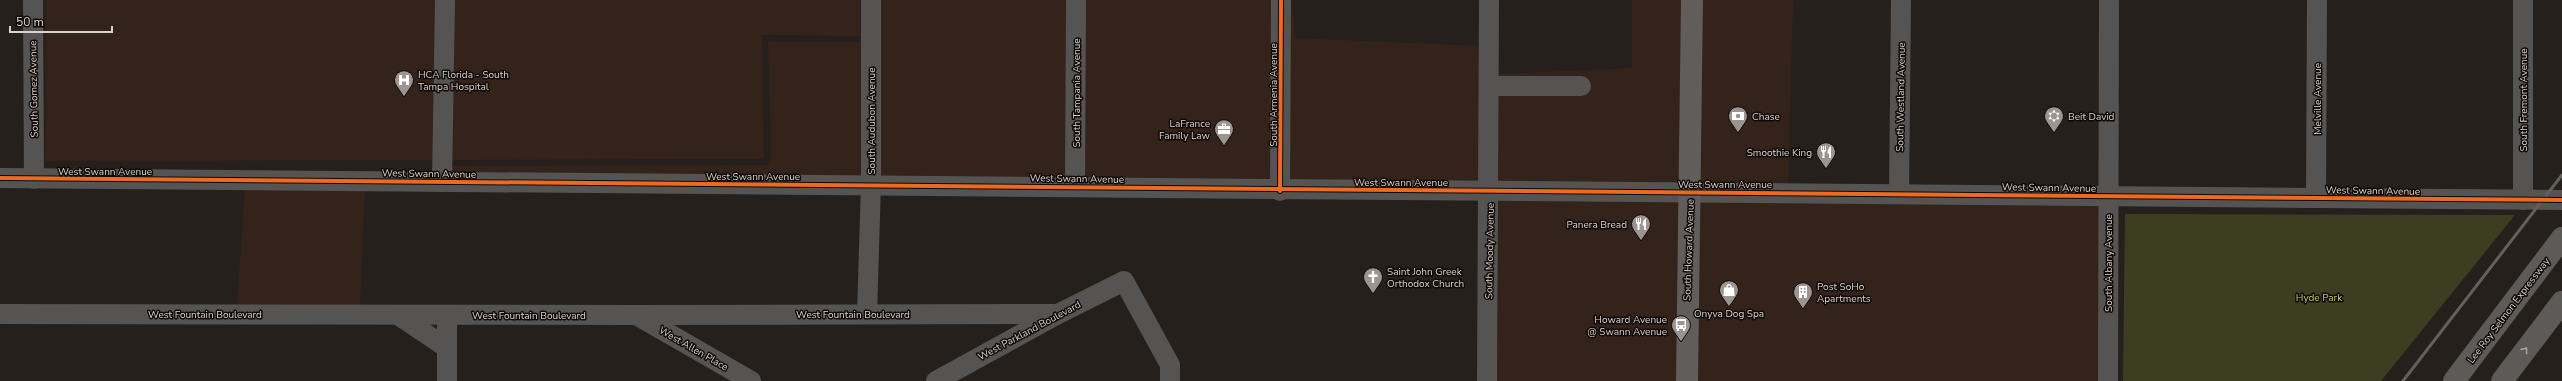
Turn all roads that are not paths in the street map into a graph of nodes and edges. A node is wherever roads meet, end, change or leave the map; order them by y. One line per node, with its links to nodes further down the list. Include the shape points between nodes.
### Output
1 (33, 0): 15 (street, South Gomez Avenue)
2 (445, 0): 16 (street)
3 (871, 0): 17 (street, South Audubon Avenue)
4 (1076, 0): 18 (street, South Tampania Avenue)
5 (1281, 0): 20 (street, South Armenia Avenue)
6 (1489, 0): 12 (street, South Moody Avenue)
7 (1692, 0): 21 (main road, South Howard Avenue)
8 (1901, 0): 22 (street, South Westland Avenue)
9 (2109, 0): 23 (street, South Albany Avenue)
10 (2317, 0): 24 (street, Melville Avenue)
11 (2523, 0): 25 (street, South Fremont Avenue)
12 (1489, 86): 13 (street); 19 (street, South Moody Avenue)
13 (1581, 86)
14 (0, 178): 15 (street, West Swann Avenue)
15 (34, 179): 16 (street, West Swann Avenue)
16 (442, 182): 17 (street, West Swann Avenue)
17 (871, 184): 18 (street, West Swann Avenue); 30 (street, South Audubon Avenue)
18 (1075, 186): 20 (street, West Swann Avenue)
19 (1490, 190): 20 (street, West Swann Avenue); 21 (street, West Swann Avenue); 40 (street, South Moody Avenue)
20 (1280, 191)
21 (1690, 192): 22 (street, West Swann Avenue); 41 (main road, South Howard Avenue)
22 (1899, 194): 23 (street, West Swann Avenue)
23 (2109, 196): 24 (street, West Swann Avenue); 42 (street, South Albany Avenue)
24 (2316, 198): 25 (street, West Swann Avenue)
25 (2523, 200): 26 (street, West Swann Avenue)
26 (2562, 200)
27 (2562, 238): 43 (highway, Lee Roy Selmon Expressway)
28 (2562, 302): 44 (highway, one-way to 28)
29 (0, 314): 32 (street, West Fountain Boulevard)
30 (867, 314): 31 (street, West Fountain Boulevard); 34 (street, West Fountain Boulevard)
31 (1058, 314): 38 (street, West Parkland Boulevard); 39 (street, West Parkland Boulevard, via 1124,281 1170,365)
32 (398, 315): 33 (street, West Fountain Boulevard); 35 (street)
33 (447, 315): 34 (street, West Fountain Boulevard); 35 (street)
34 (637, 315): 37 (street, West Allen Place)
35 (447, 348): 36 (street)
36 (447, 381)
37 (751, 381)
38 (936, 381)
39 (1170, 381)
40 (1487, 381)
41 (1687, 381)
42 (2108, 381)
43 (2454, 381)
44 (2502, 381)

